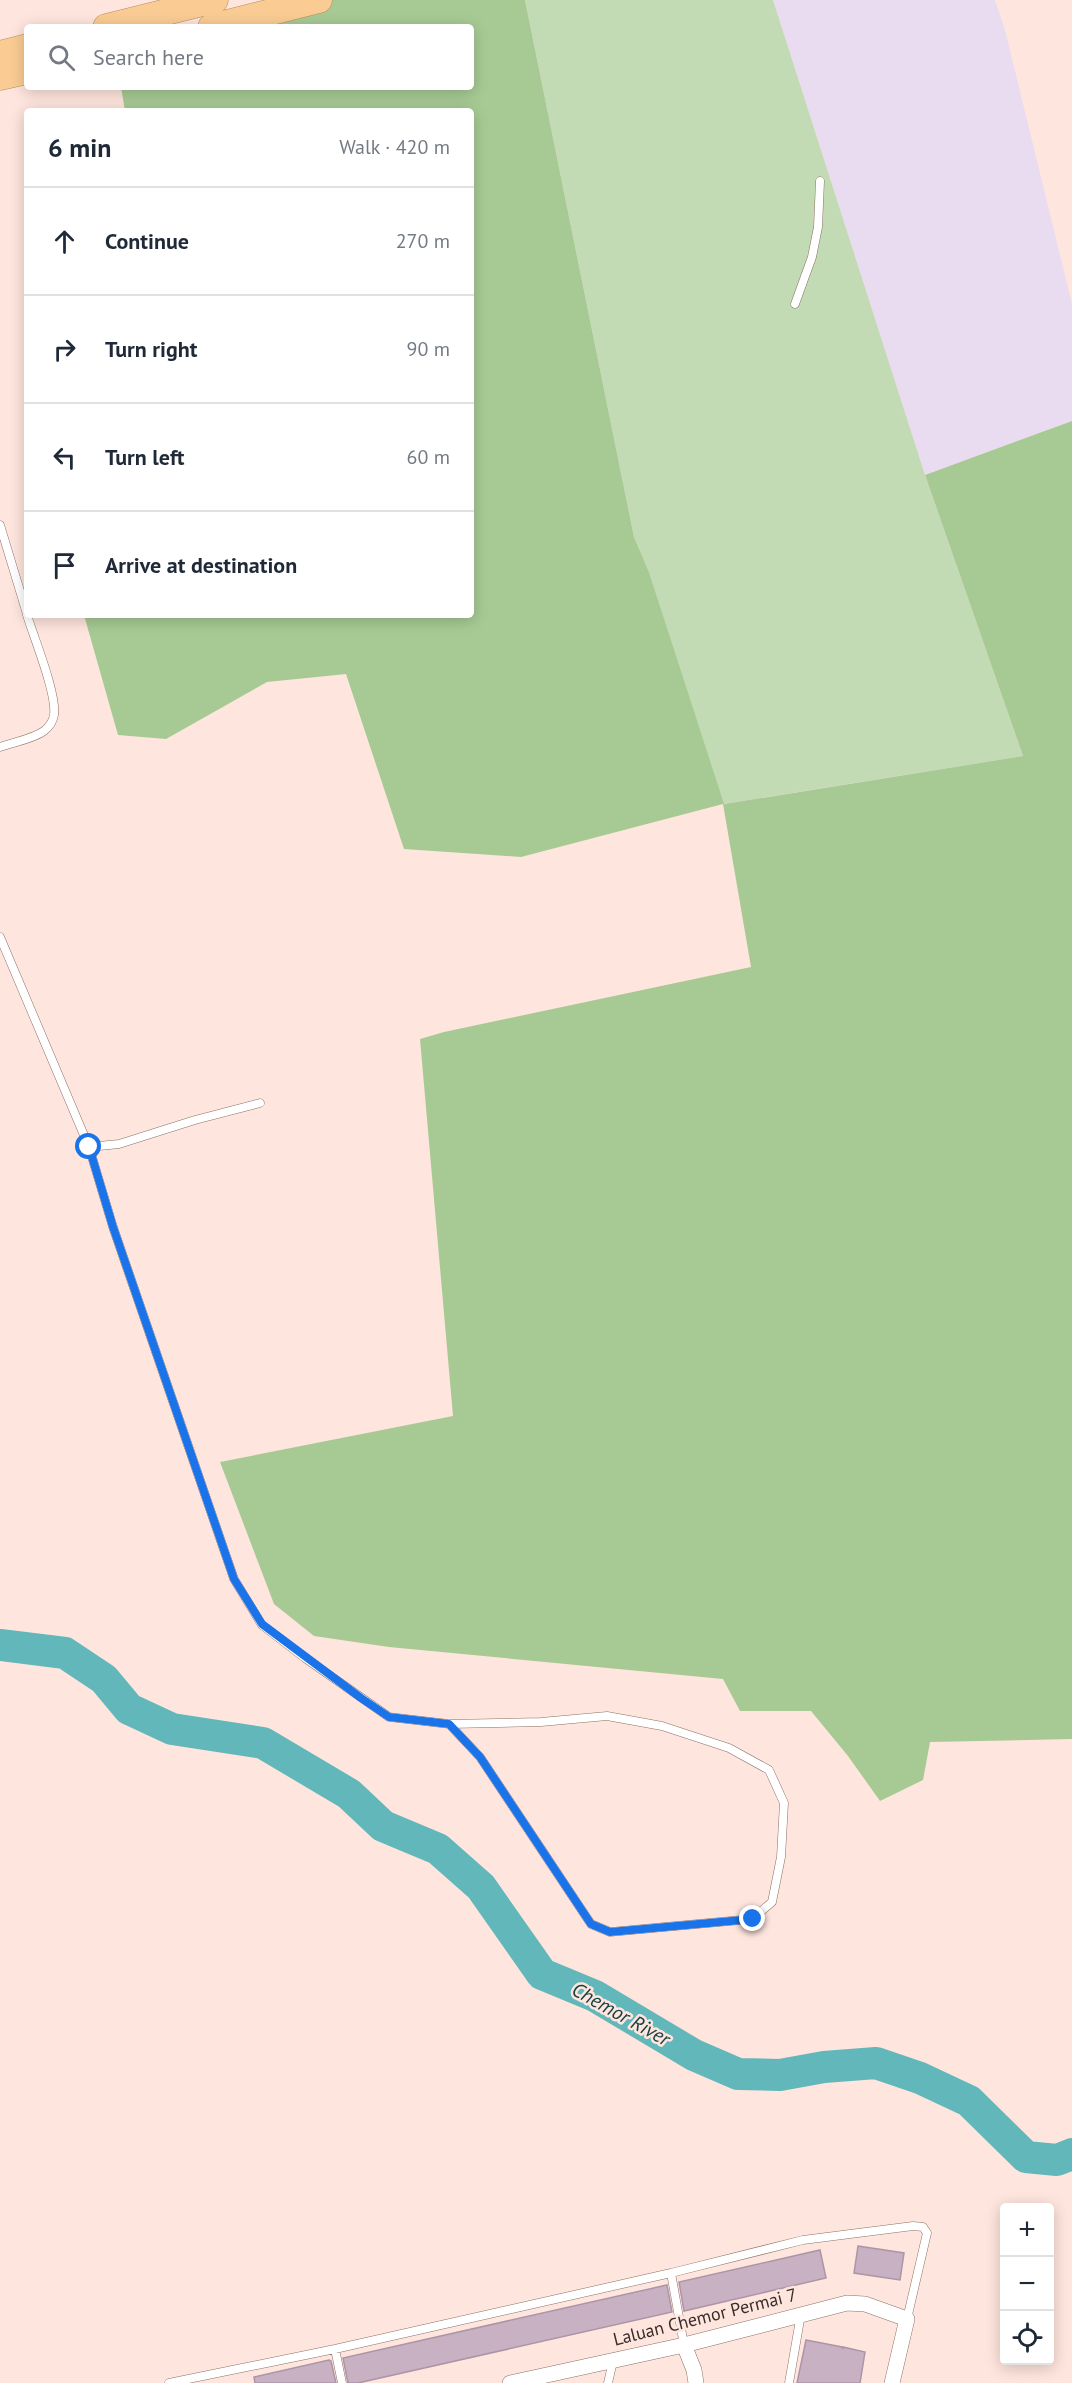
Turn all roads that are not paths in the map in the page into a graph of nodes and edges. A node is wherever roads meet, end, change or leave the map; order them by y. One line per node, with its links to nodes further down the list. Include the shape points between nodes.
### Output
1 (215, 0): 3 (highway)
2 (319, 0): 4 (highway)
3 (118, 24)
4 (223, 24)
5 (24, 48): 6 (highway)
6 (0, 54)
7 (24, 72): 8 (highway)
8 (0, 77)
9 (820, 181): 10 (lane, via 812,257)
10 (795, 304)
11 (0, 525): 12 (lane)
12 (24, 604)
13 (28, 618): 14 (lane, via 54,703 54,715 44,731)
14 (0, 747)
15 (0, 937): 17 (lane)
16 (260, 1102): 17 (lane, via 118,1144)
17 (89, 1147): 18 (lane, via 234,1579 262,1624 389,1717)
18 (449, 1724): 18 (lane, via 607,1716 662,1726 729,1748 769,1770 784,1803 781,1857 772,1902 753,1919 610,1932 591,1924 480,1757)
19 (671, 2273): 21 (lane, via 803,2240 923,2227 927,2233); 22 (lane); 23 (lane)
20 (801, 2313): 21 (street, Laluan Chemor Permai 7, via 847,2302); 22 (street, Laluan Chemor Permai 7); 30 (lane)
21 (907, 2319): 31 (street)
22 (684, 2345): 24 (street, Laluan Chemor Permai 7); 29 (street)
23 (335, 2349): 25 (lane); 26 (lane)
24 (613, 2359): 27 (street, Laluan Chemor Permai 7); 28 (lane)
25 (169, 2383)
26 (342, 2383)
27 (510, 2383)
28 (608, 2383)
29 (696, 2383)
30 (789, 2383)
31 (892, 2383)

